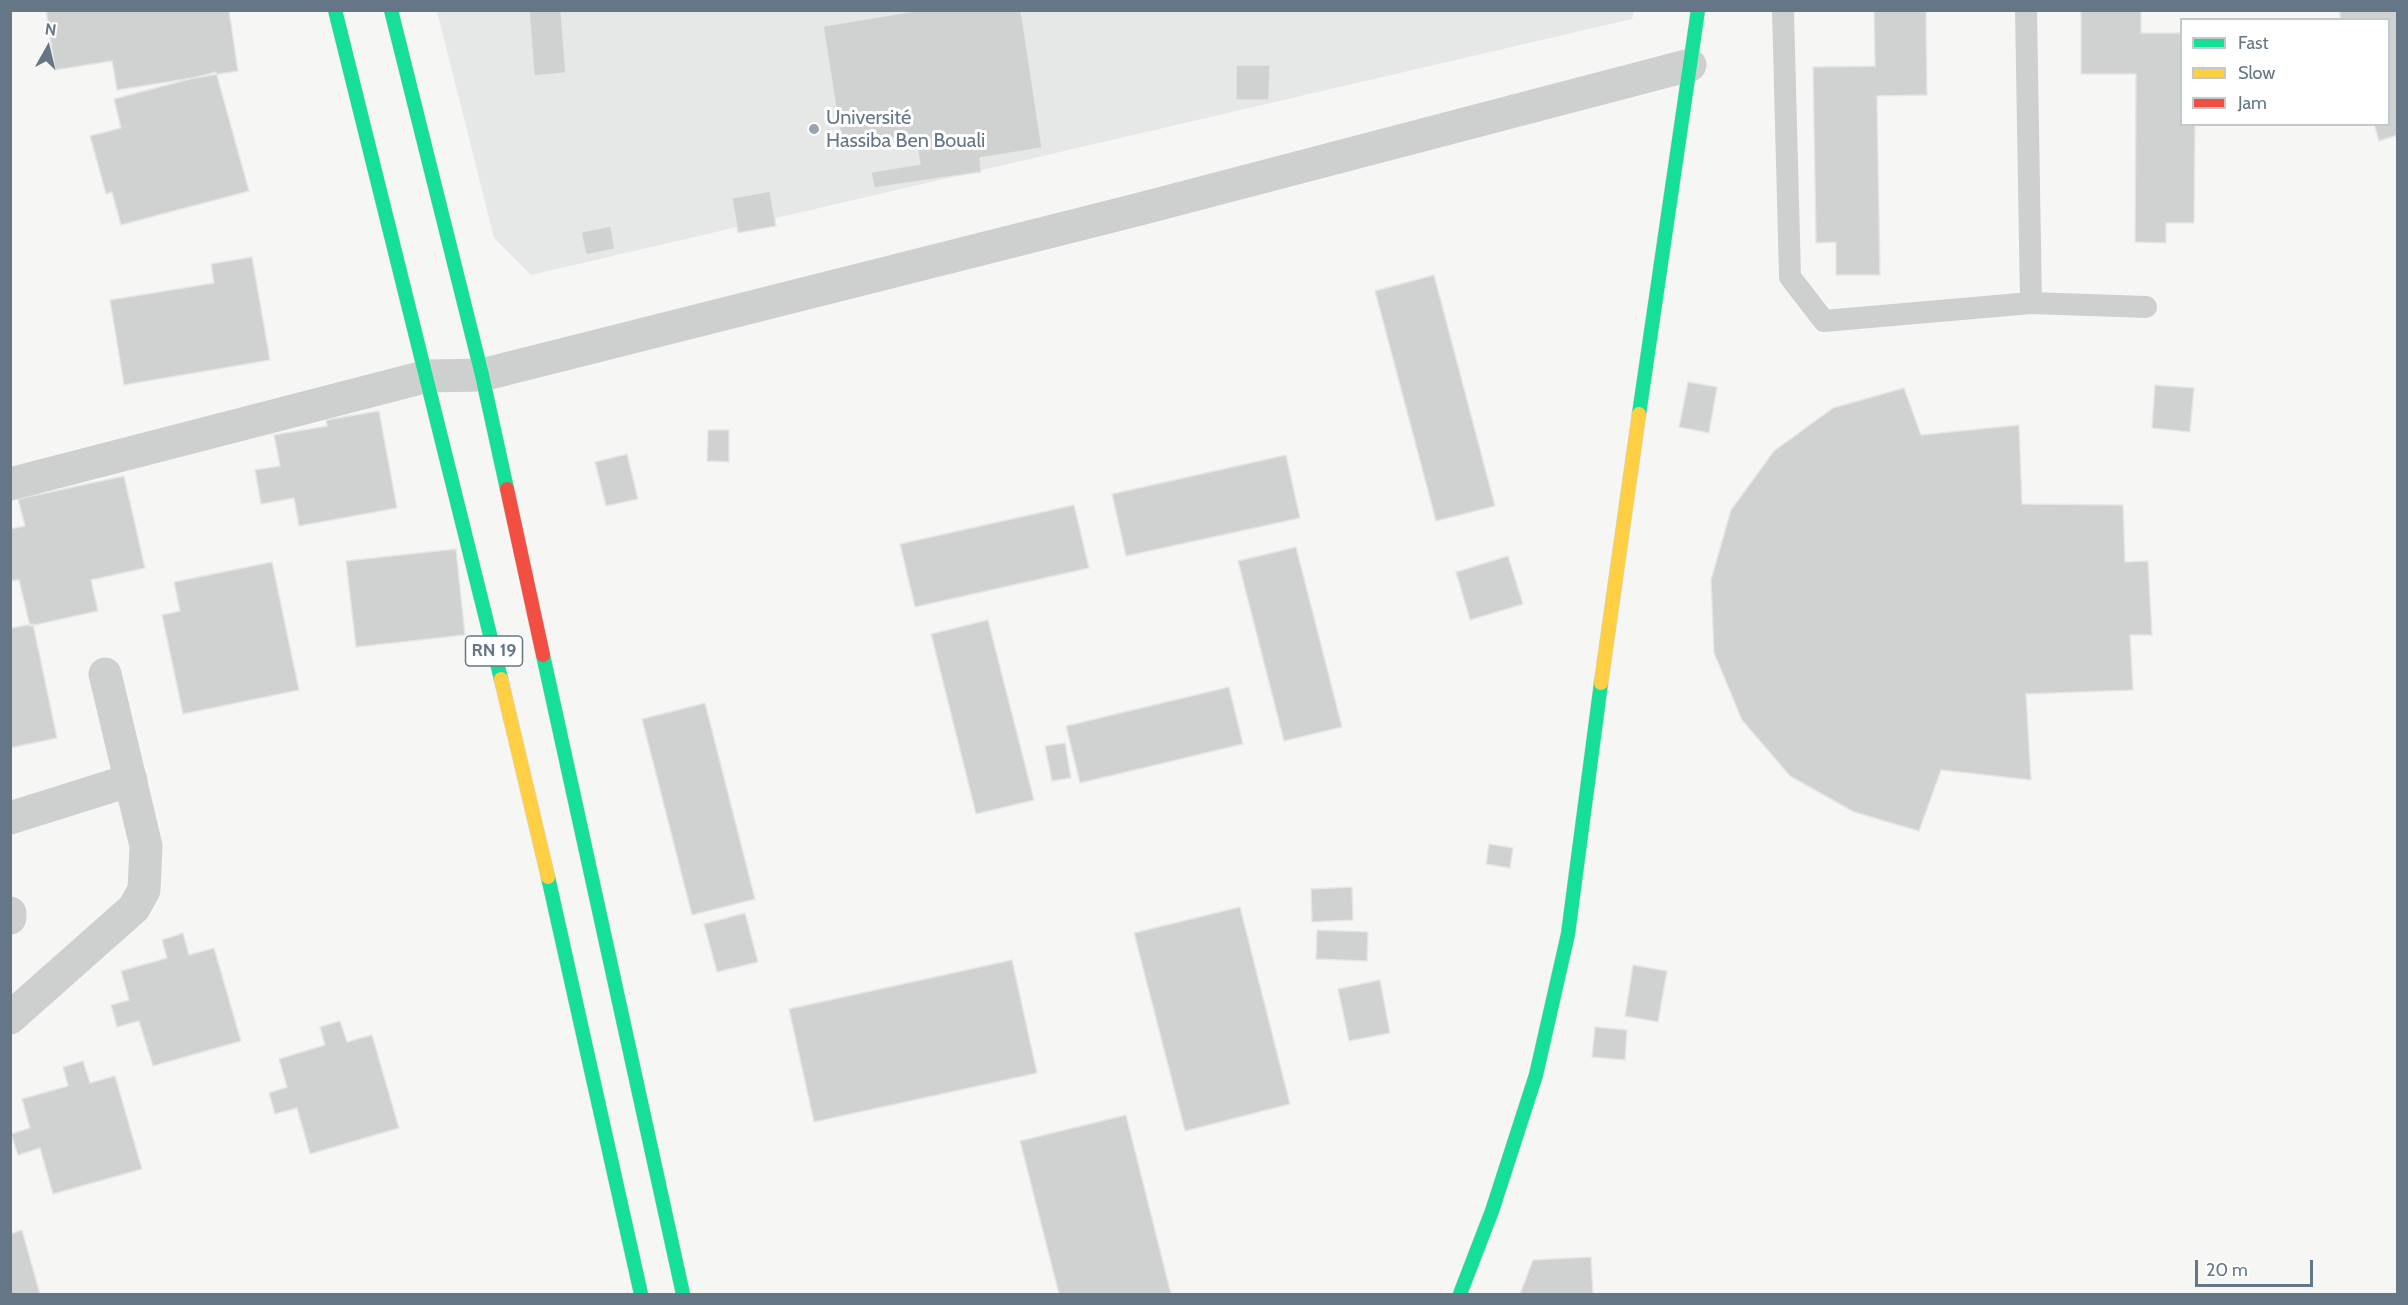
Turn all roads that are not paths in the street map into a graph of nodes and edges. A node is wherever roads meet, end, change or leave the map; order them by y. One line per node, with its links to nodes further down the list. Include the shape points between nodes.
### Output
1 (335, 10): 10 (main road, RN 19)
2 (391, 10): 9 (main road, RN 19)
3 (1698, 10): 6 (main road)
4 (1783, 10): 7 (lane, via 1790,277 1824,321)
5 (2026, 10): 7 (lane)
6 (1690, 65): 9 (street); 20 (main road, via 1568,933 1536,1075 1492,1211)
7 (2031, 303): 8 (lane)
8 (2146, 307)
9 (482, 375): 10 (street); 19 (main road, RN 19)
10 (428, 376): 11 (street); 18 (main road, RN 19, via 542,850)
11 (10, 484)
12 (105, 674): 13 (street)
13 (131, 780): 14 (street); 17 (street, via 146,846 144,890 134,908)
14 (10, 818)
15 (10, 914): 16 (street)
16 (10, 918)
17 (10, 1018)
18 (641, 1294)
19 (683, 1294)
20 (1460, 1294)

